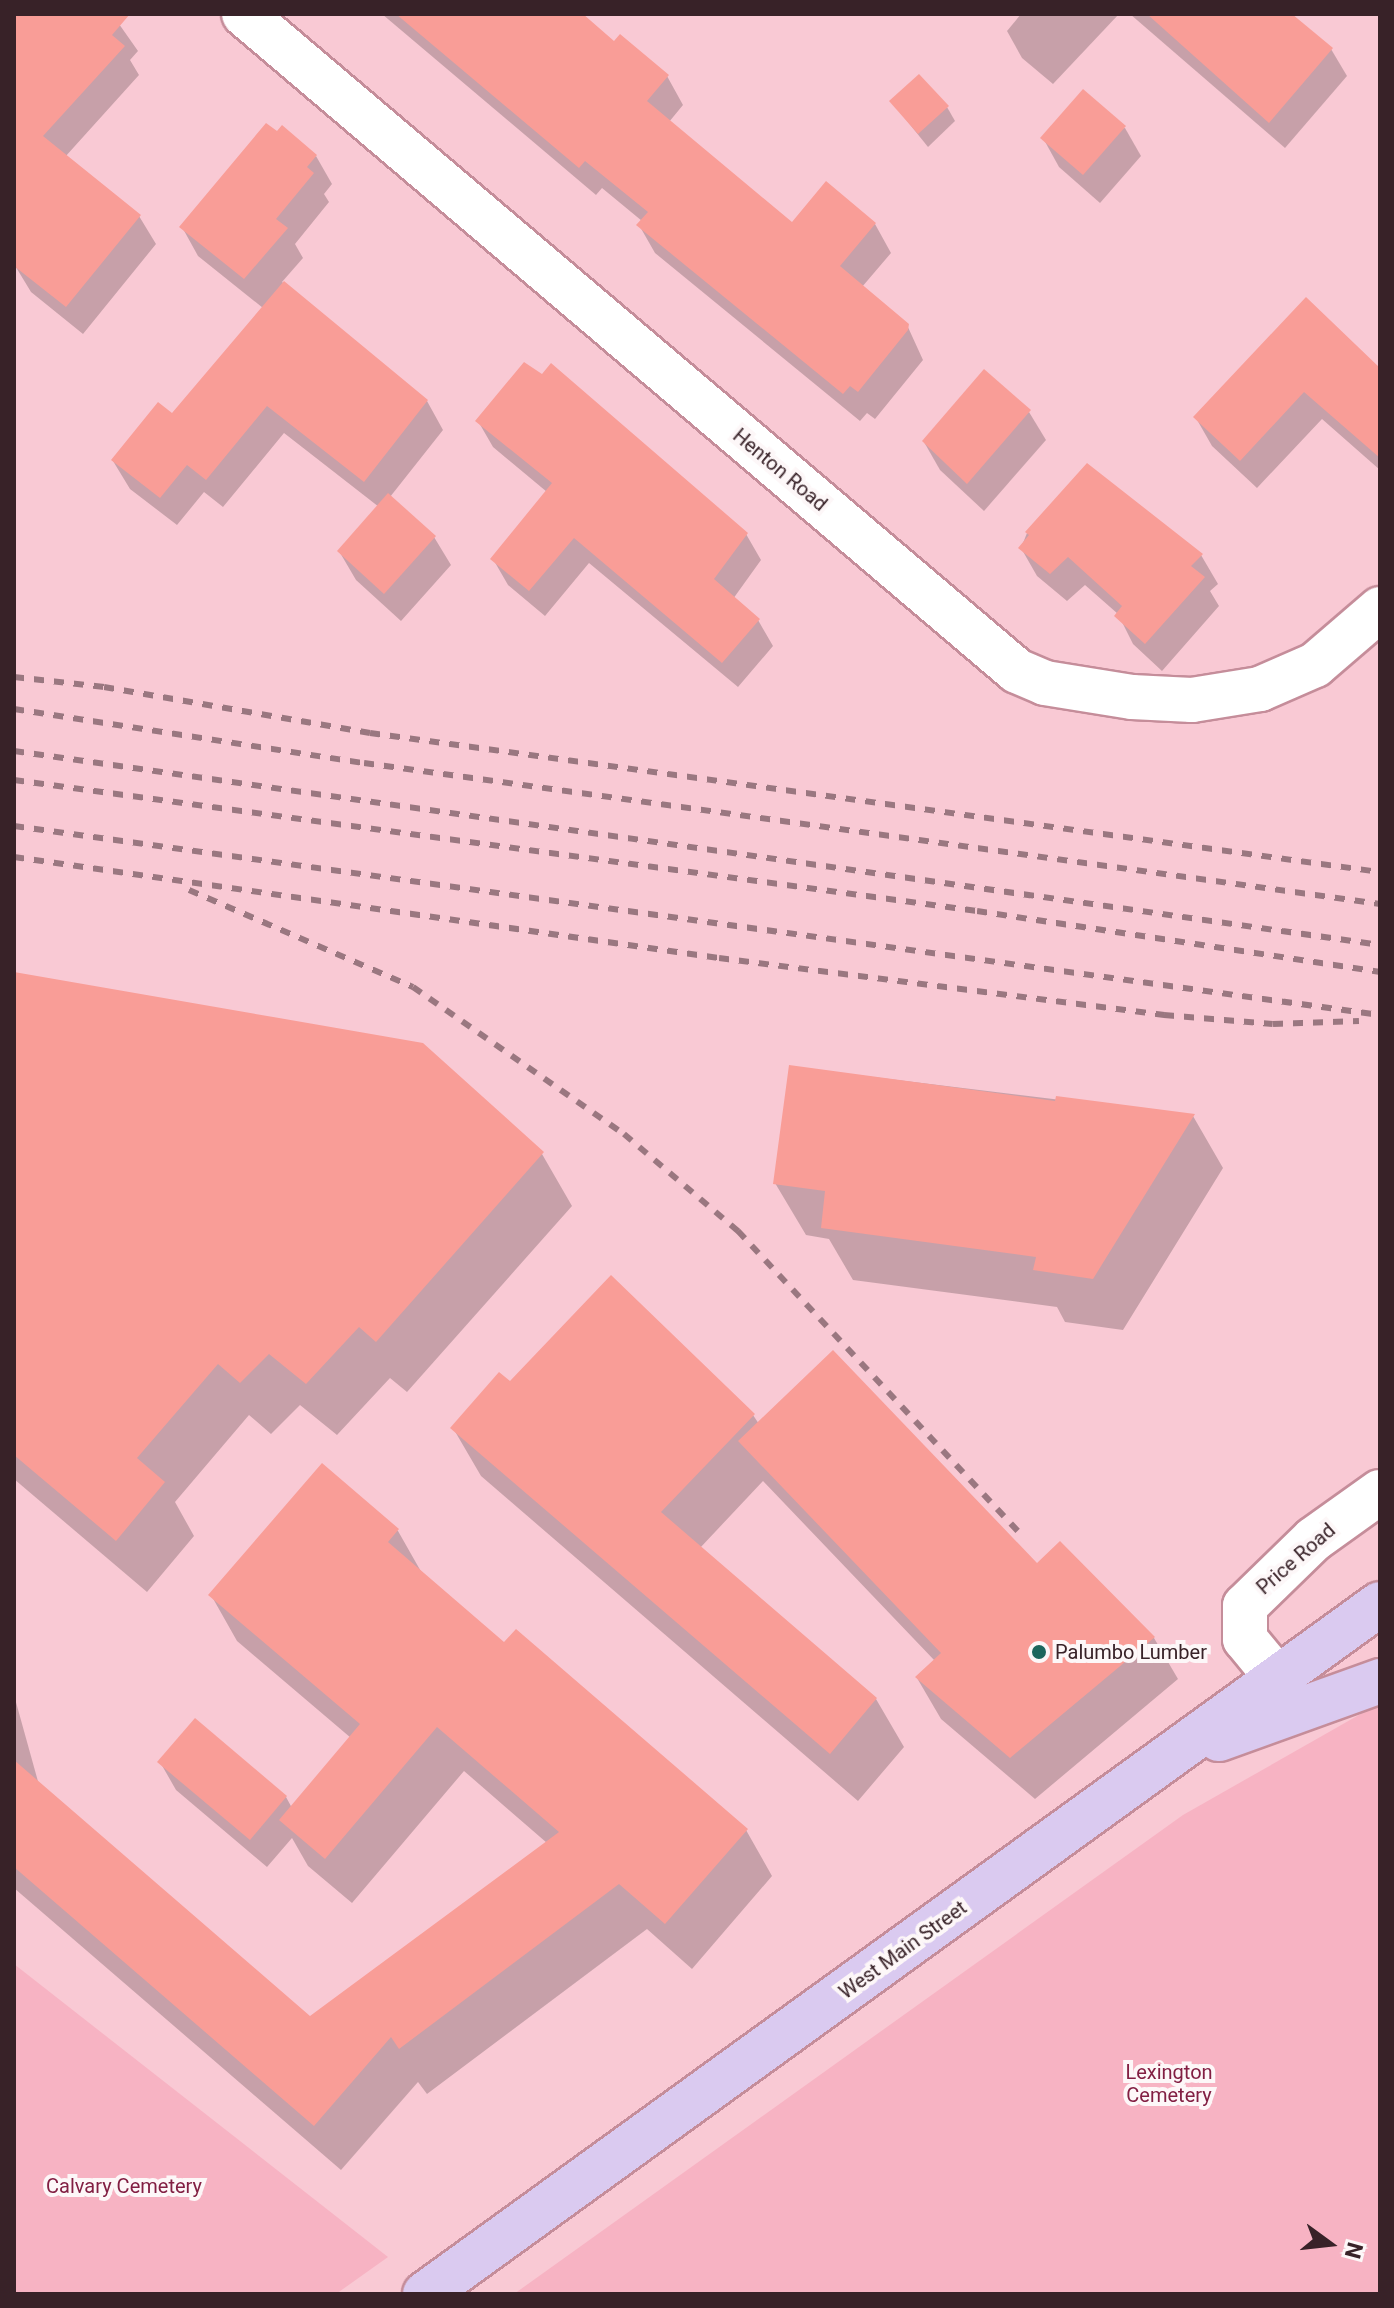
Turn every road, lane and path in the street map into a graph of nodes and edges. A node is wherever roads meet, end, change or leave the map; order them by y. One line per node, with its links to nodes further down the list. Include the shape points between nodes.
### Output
1 (244, 14): 2 (street, Henton Road, via 1017,671 1045,683 1132,697 1192,700 1260,689 1315,665)
2 (1380, 609)
3 (1380, 1492): 5 (street, Price Road, via 1314,1539 1245,1606 1245,1639)
4 (1380, 1604): 5 (main road, West Main Street)
5 (1278, 1679): 7 (main road, West Main Street)
6 (1380, 1681): 7 (main road, via 1220,1739)
7 (1136, 1784): 8 (main road, West Main Street)
8 (425, 2294)

